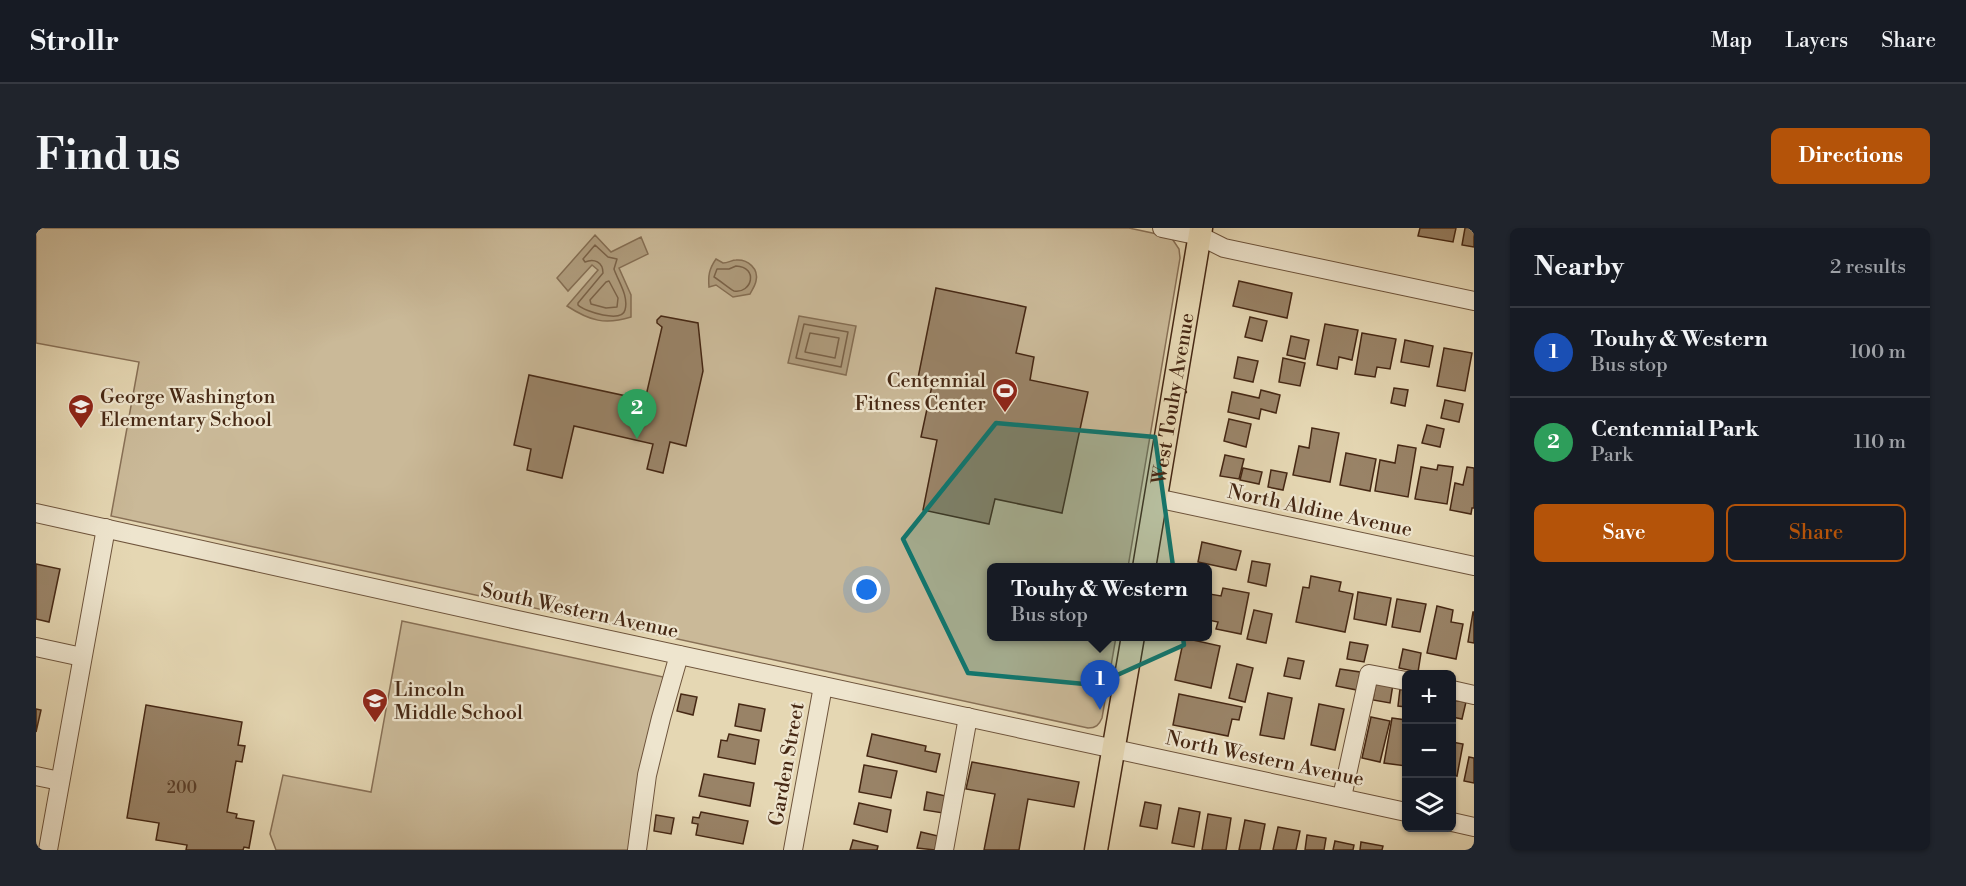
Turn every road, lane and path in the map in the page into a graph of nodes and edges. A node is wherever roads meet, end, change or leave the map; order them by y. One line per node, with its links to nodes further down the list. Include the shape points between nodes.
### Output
1 (1162, 228): 2 (street)
2 (1200, 232): 3 (street, via 1224,248); 4 (main road, West Touhy Avenue)
3 (1474, 302)
4 (1156, 498): 7 (main road, West Touhy Avenue); 8 (street, North Aldine Avenue)
5 (36, 513): 6 (street, South Western Avenue)
6 (106, 528): 11 (street, South Western Avenue); 12 (street)
7 (1145, 563)
8 (1474, 566)
9 (1132, 641): 18 (main road)
10 (36, 647): 12 (street)
11 (679, 655): 14 (street, South Western Avenue); 26 (street, via 647,775)
12 (82, 657): 20 (street)
13 (1402, 680): 21 (street, via 1370,674)
14 (823, 686): 17 (street, South Western Avenue); 27 (street, Garden Street)
15 (1456, 691): 16 (street)
16 (1474, 695)
17 (968, 717): 18 (street, South Western Avenue); 28 (street)
18 (1114, 749): 21 (street, North Western Avenue); 29 (main road)
19 (36, 776): 20 (street)
20 (60, 781): 25 (street)
21 (1342, 797): 22 (street, North Western Avenue)
22 (1402, 811)
23 (1456, 823): 24 (street)
24 (1474, 827)
25 (48, 850)
26 (637, 850)
27 (793, 850)
28 (944, 850)
29 (1096, 850)

